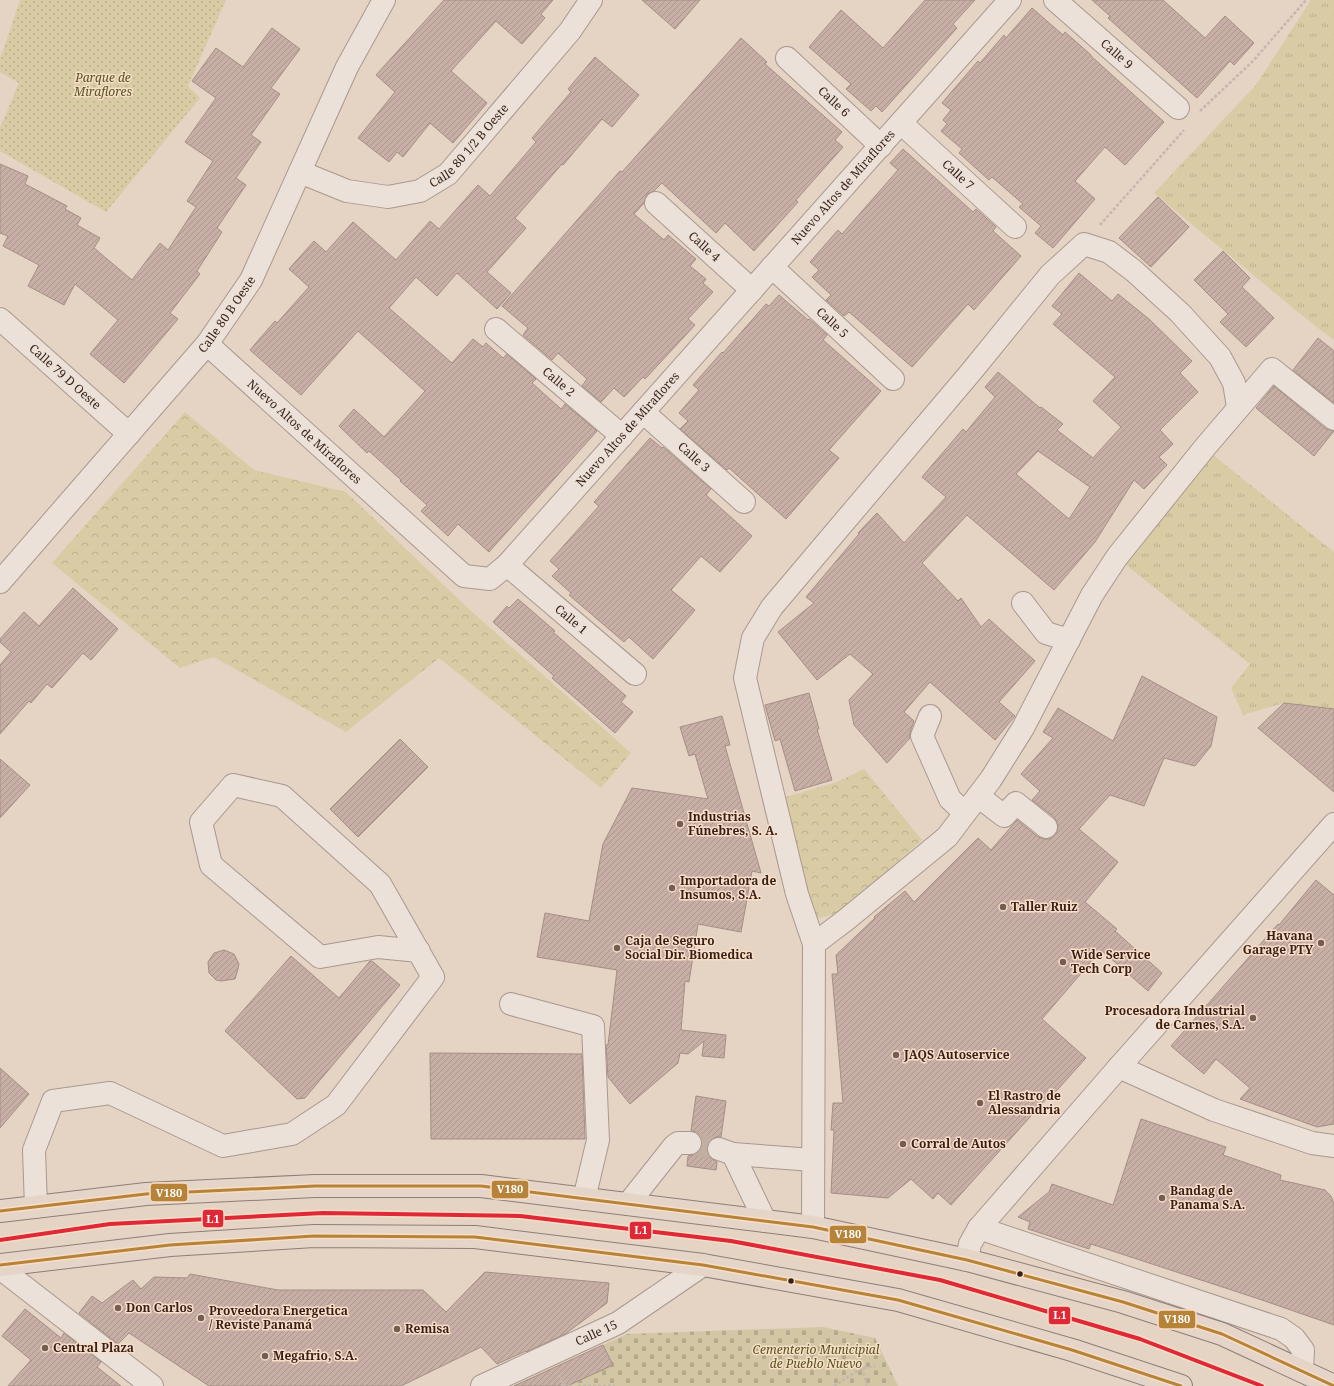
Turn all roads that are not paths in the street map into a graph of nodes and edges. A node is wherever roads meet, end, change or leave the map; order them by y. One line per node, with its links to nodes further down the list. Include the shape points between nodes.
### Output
1 (384, 0): 9 (street, Calle 80 B Oeste, via 347,67)
2 (591, 0): 9 (street, Calle 80 1/2 B Oeste, via 570,31 448,174 420,191 388,197 347,191)
3 (1010, 0): 7 (street, Nuevo Altos de Miraflores)
4 (1055, 0): 6 (street, Calle 9)
5 (787, 58): 8 (street, Calle 6)
6 (1178, 108)
7 (901, 123): 8 (street, Nuevo Altos de Miraflores); 11 (street, Calle 7)
8 (881, 146): 12 (street, Nuevo Altos de Miraflores)
9 (300, 172): 16 (street, Calle 80 B Oeste, via 251,280)
10 (656, 203): 13 (street, Calle 4)
11 (1015, 227)
12 (772, 268): 13 (street, Nuevo Altos de Miraflores); 17 (street, Calle 5)
13 (752, 290): 19 (street, Nuevo Altos de Miraflores)
14 (0, 319): 21 (street, Calle 79 D Oeste)
15 (496, 329): 22 (street, Calle 2)
16 (207, 344): 21 (street, Calle 80 B Oeste); 24 (street, Nuevo Altos de Miraflores, via 464,576 490,579)
17 (893, 378)
18 (1238, 407): 20 (street, via 1272,369); 27 (street, via 1117,557 1092,595); 34 (street, via 1234,383 1220,357 1180,313 1109,252 1084,244 1050,275 772,607 753,638 745,678 797,894)
19 (643, 412): 22 (street, Nuevo Altos de Miraflores); 23 (street, Calle 3)
20 (1334, 420)
21 (129, 434): 25 (street, Calle 80 B Oeste)
22 (622, 436): 24 (street, Nuevo Altos de Miraflores)
23 (744, 502)
24 (507, 565): 28 (street, Calle 1)
25 (0, 582)
26 (1024, 603): 27 (street, via 1046,633)
27 (1069, 640): 30 (street, via 1023,728)
28 (634, 674)
29 (930, 716): 31 (street, via 922,736 950,799)
30 (978, 796): 31 (street); 33 (street, via 1004,816 1016,803)
31 (965, 813): 34 (street, via 947,837)
32 (1334, 824): 37 (street)
33 (1046, 827)
34 (814, 944): 40 (street)
35 (418, 951): 35 (street, via 380,884 282,796 233,785 201,822 211,865 320,957 378,947); 43 (street, via 433,977 336,1105 292,1134 223,1146 110,1093 53,1101 34,1150)
36 (511, 1004): 41 (street, via 593,1026 598,1140)
37 (1119, 1067): 39 (street, via 1214,1110 1312,1143); 47 (street)
38 (690, 1143): 42 (street, via 678,1143 674,1146)
39 (1334, 1146)
40 (813, 1160): 45 (street, via 726,1151); 46 (street)
41 (584, 1199): 42 (main road); 43 (main road, via 482,1186 315,1186 146,1194)
42 (628, 1204): 45 (main road)
43 (36, 1206): 44 (main road)
44 (0, 1211)
45 (765, 1221): 46 (main road)
46 (813, 1227): 48 (main road)
47 (978, 1228): 48 (street, via 970,1244); 51 (street, via 1281,1329 1294,1338 1303,1350)
48 (967, 1260): 51 (main road, via 1123,1302 1222,1334)
49 (703, 1265): 50 (main road, via 475,1237 314,1236 170,1245); 53 (street, Calle 15, via 618,1323); 54 (main road, via 898,1300 1072,1350)
50 (0, 1266): 52 (street)
51 (1302, 1371): 55 (main road)
52 (152, 1386)
53 (482, 1386)
54 (1181, 1386)
55 (1334, 1386)

